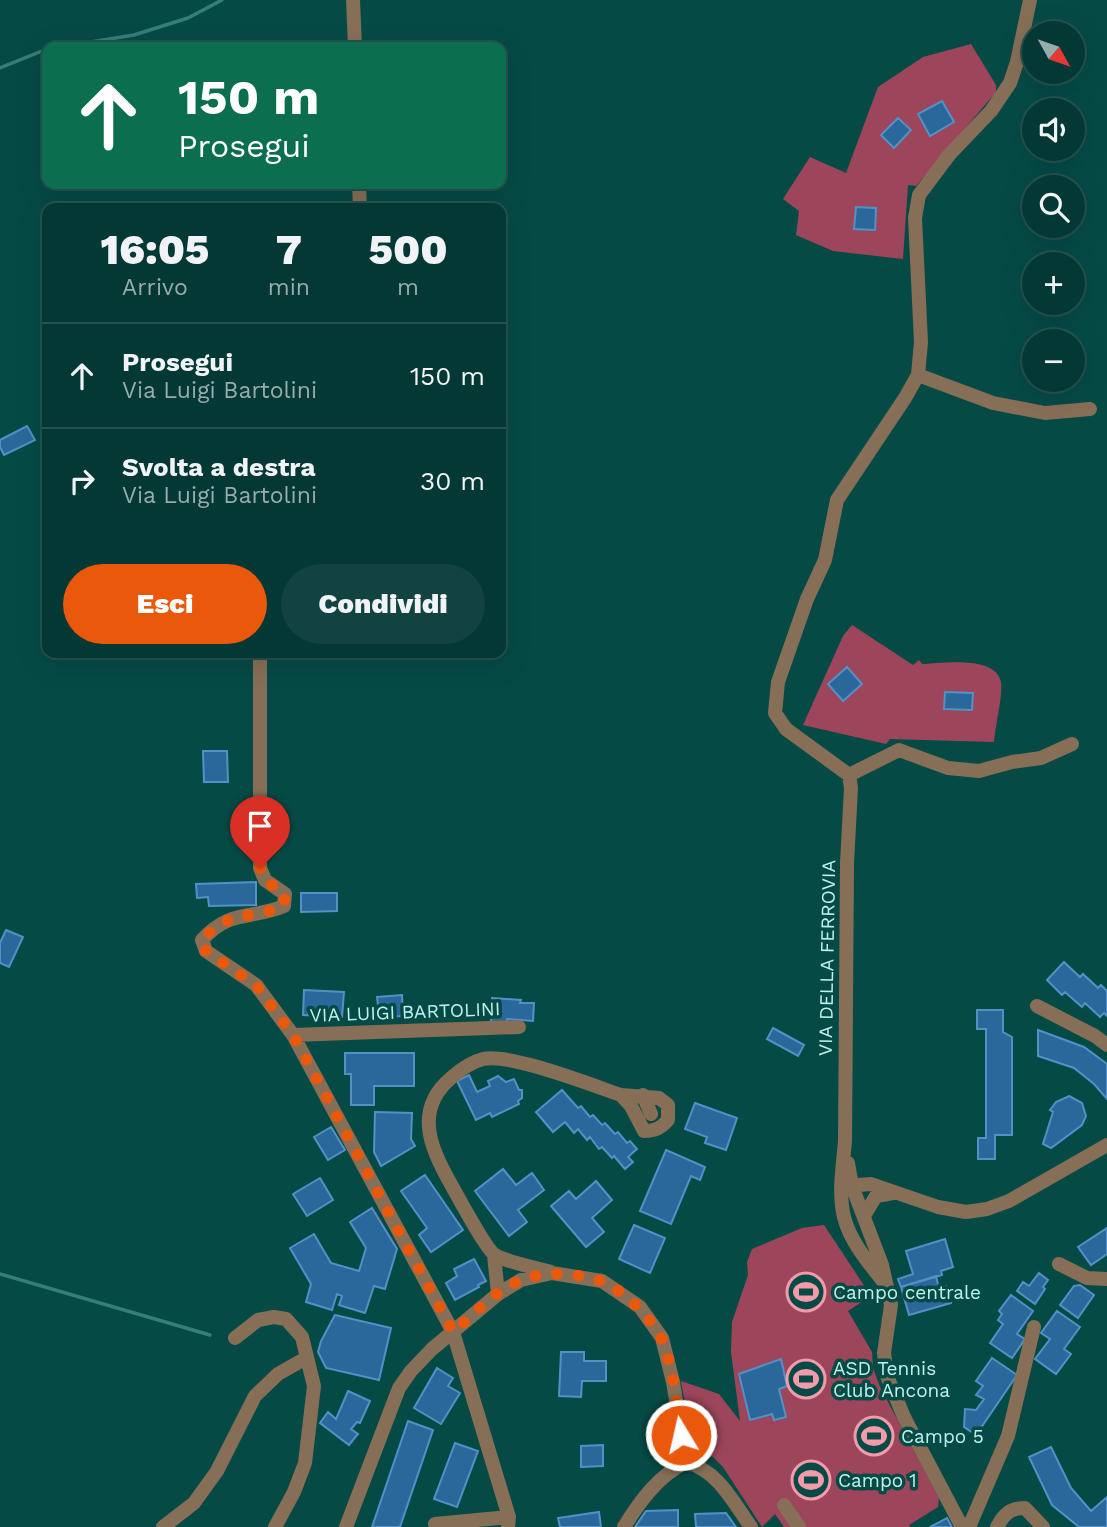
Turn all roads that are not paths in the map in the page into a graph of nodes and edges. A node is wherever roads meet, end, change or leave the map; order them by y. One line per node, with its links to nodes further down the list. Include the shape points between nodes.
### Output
1 (353, 0): 3 (street)
2 (1030, 0): 4 (street, via 1010,83 919,195 915,218 921,342)
3 (355, 42)
4 (918, 375): 5 (street, via 993,403 1045,413); 8 (street, via 837,500 825,560 779,682 775,713 786,729)
5 (1090, 409)
6 (260, 658): 11 (street, VIA LUIGI BARTOLINI, via 260,868 265,880 285,894 284,906 228,919 202,940 206,951 256,985)
7 (1072, 744): 8 (street, via 1041,758 979,771 948,768 899,750)
8 (849, 775): 17 (street, VIA DELLA FERROVIA)
9 (1037, 1006): 12 (street)
10 (519, 1027): 11 (street, VIA LUIGI BARTOLINI)
11 (293, 1035): 28 (street, VIA LUIGI BARTOLINI)
12 (1107, 1045)
13 (621, 1095): 14 (street); 14 (street, via 645,1130 652,1131 668,1120 668,1105); 21 (street, via 511,1059 484,1059 443,1084 432,1100 428,1121 431,1145)
14 (643, 1095): 15 (street)
15 (651, 1114)
16 (1107, 1145): 18 (street, via 987,1209 966,1212)
17 (847, 1186): 18 (street, via 872,1184); 19 (street, VIA DELLA FERROVIA); 20 (street, VIA DELLA FERROVIA)
18 (895, 1193): 20 (street, via 876,1196)
19 (844, 1216): 20 (street); 25 (street, VIA DELLA FERROVIA, via 858,1246)
20 (864, 1216): 25 (street, VIA DELLA FERROVIA)
21 (494, 1255): 23 (street); 26 (street)
22 (1059, 1265): 24 (street, via 1087,1278)
23 (552, 1273): 26 (street, via 522,1280); 31 (street, via 602,1281 640,1307 662,1338)
24 (1107, 1279)
25 (887, 1286): 41 (street, VIA DELLA FERROVIA, via 891,1305 884,1353 887,1376)
26 (498, 1294): 28 (street)
27 (1034, 1327): 42 (street, via 1008,1436)
28 (453, 1332): 33 (street, VIA LUIGI BARTOLINI); 37 (street, via 399,1388)
29 (235, 1338): 30 (street, via 258,1320 286,1320 302,1337)
30 (306, 1358): 35 (street, via 278,1374 255,1396 194,1503); 36 (street, via 314,1386 307,1453 295,1492)
31 (686, 1462): 38 (street, via 672,1469 640,1501); 39 (street, via 700,1466 720,1482)
32 (784, 1505): 40 (street)
33 (508, 1522): 34 (street)
34 (435, 1524)
35 (163, 1527)
36 (275, 1527)
37 (346, 1527)
38 (624, 1527)
39 (751, 1527)
40 (799, 1527)
41 (962, 1527)
42 (969, 1527)
43 (997, 1527): 44 (street, via 1013,1508 1024,1508)
44 (1043, 1527)

